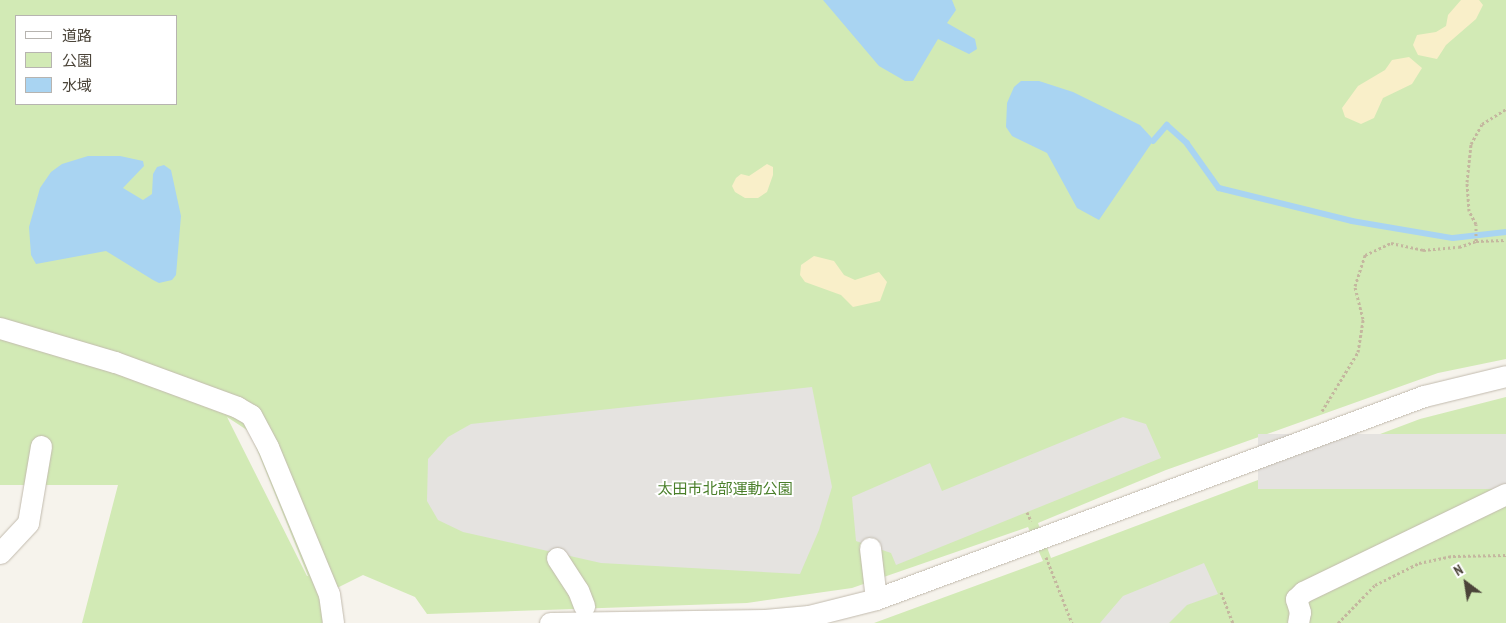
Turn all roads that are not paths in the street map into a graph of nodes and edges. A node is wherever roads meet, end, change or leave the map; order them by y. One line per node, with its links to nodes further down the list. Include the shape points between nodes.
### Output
1 (0, 328): 10 (street, via 115,362 251,415 268,446 329,594)
2 (1506, 376): 8 (street, via 1424,396)
3 (41, 446): 6 (street, via 28,523)
4 (1506, 494): 12 (street, via 1302,592 1296,599 1300,612)
5 (870, 548): 8 (street)
6 (0, 553)
7 (557, 558): 9 (street, via 578,590)
8 (876, 599): 11 (street, via 809,616 765,620)
9 (584, 606)
10 (333, 623)
11 (550, 623)
12 (1298, 623)

